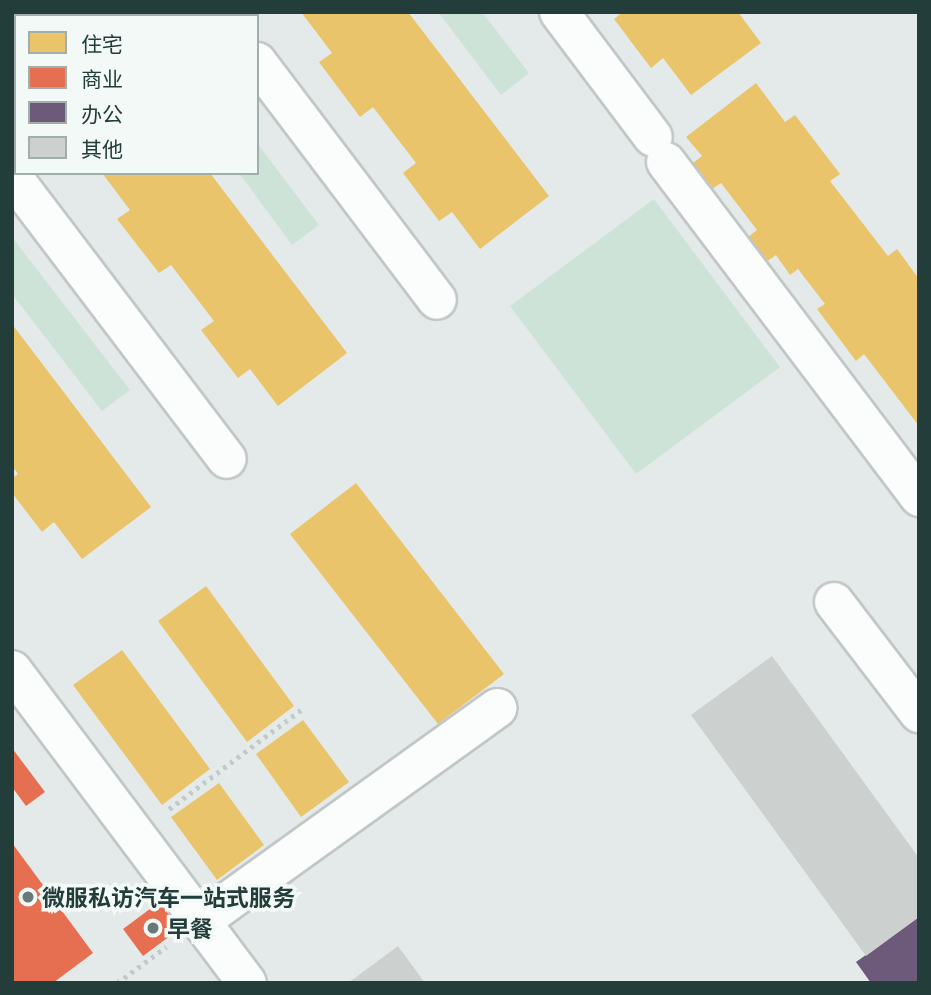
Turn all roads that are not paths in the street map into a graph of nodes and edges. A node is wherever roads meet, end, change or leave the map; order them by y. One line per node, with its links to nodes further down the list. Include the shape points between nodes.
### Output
1 (558, 12): 6 (street)
2 (259, 65): 4 (street)
3 (12, 176): 5 (street)
4 (437, 300)
5 (227, 459)
6 (919, 497)
7 (834, 601): 10 (street)
8 (12, 670): 11 (street)
9 (497, 708): 11 (street)
10 (919, 713)
11 (201, 922): 12 (street)
12 (247, 983)

